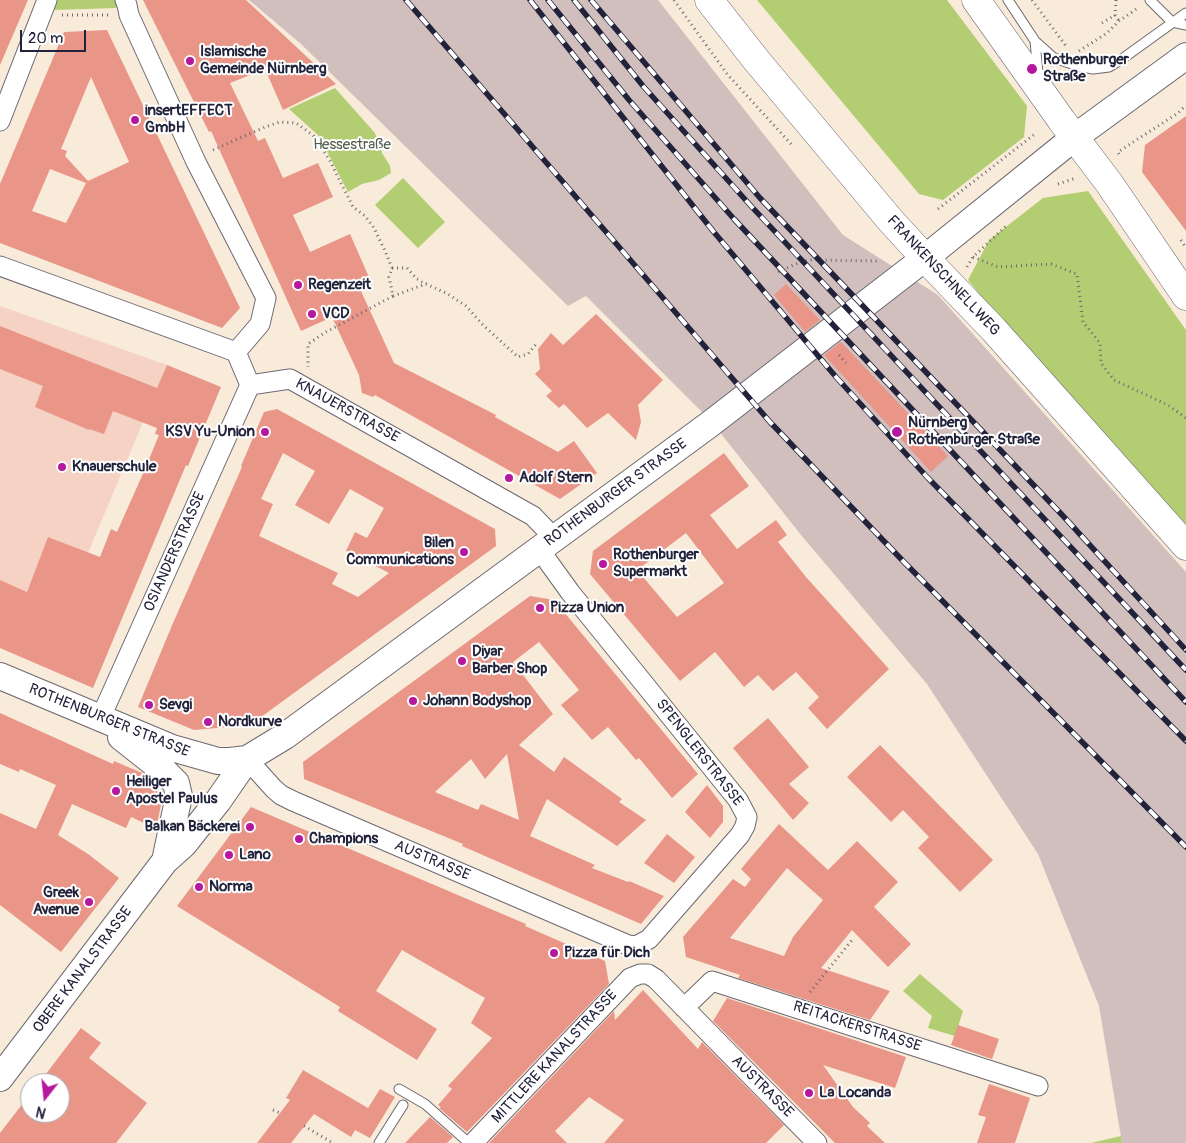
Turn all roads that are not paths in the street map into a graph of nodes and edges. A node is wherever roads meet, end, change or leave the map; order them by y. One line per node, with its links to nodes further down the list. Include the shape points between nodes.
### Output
1 (708, 0): 15 (main road, FRANKENSCHNELLWEG)
2 (976, 0): 12 (main road)
3 (1008, 0): 10 (lane)
4 (1146, 3): 8 (lane)
5 (44, 8): 13 (street)
6 (127, 8): 18 (street, via 196,162 266,298 260,324)
7 (1186, 13): 8 (lane)
8 (1172, 22): 9 (lane); 10 (lane, via 1108,67 1093,69 1054,58)
9 (1186, 25)
10 (1036, 41): 12 (lane)
11 (1186, 56): 14 (main road, ROTHENBURGER STRASSE)
12 (1040, 89): 14 (main road)
13 (0, 121)
14 (1075, 137): 15 (main road, ROTHENBURGER STRASSE); 17 (main road)
15 (925, 258): 20 (main road, ROTHENBURGER STRASSE, via 710,424); 21 (main road, FRANKENSCHNELLWEG, via 994,330)
16 (0, 266): 18 (street)
17 (1186, 296)
18 (236, 352): 19 (street)
19 (250, 385): 20 (street, KNAUERSTRASSE, via 290,379 533,516); 23 (street, OSIANDERSTRASSE)
20 (546, 543): 24 (main road, ROTHENBURGER STRASSE, via 285,736); 26 (street, SPENGLERSTRASSE, via 570,592 738,800 747,816 740,835 649,939 636,946)
21 (1186, 546)
22 (0, 676): 23 (main road, ROTHENBURGER STRASSE)
23 (100, 719): 24 (main road, ROTHENBURGER STRASSE, via 207,759); 25 (main road, OBERE KANALSTRASSE, via 176,783 179,796)
24 (247, 759): 25 (main road, OBERE KANALSTRASSE, via 184,844); 26 (street, AUSTRASSE, via 281,795 293,801)
25 (165, 861): 29 (main road, OBERE KANALSTRASSE)
26 (628, 945)
27 (640, 974): 28 (street, AUSTRASSE, via 656,979); 35 (street, MITTLERE KANALSTRASSE, via 630,978)
28 (684, 1008): 30 (street, REITACKERSTRASSE, via 712,981); 36 (street, AUSTRASSE)
29 (0, 1078)
30 (1038, 1086)
31 (399, 1090): 34 (lane, via 425,1104)
32 (403, 1105): 33 (lane)
33 (379, 1143)
34 (469, 1143)
35 (474, 1143)
36 (817, 1143)

